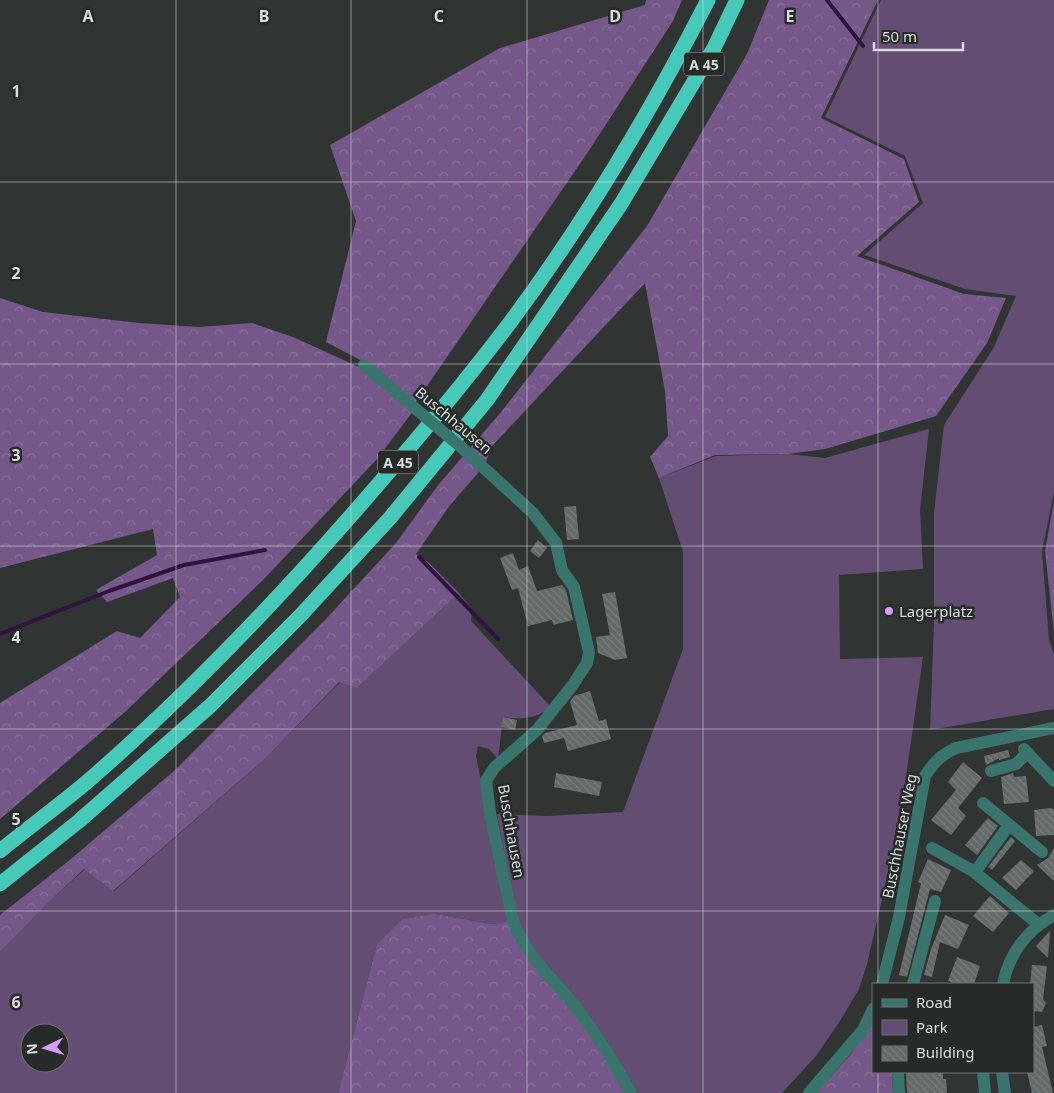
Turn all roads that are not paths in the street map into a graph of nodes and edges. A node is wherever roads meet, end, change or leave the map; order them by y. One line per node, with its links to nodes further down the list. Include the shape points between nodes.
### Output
1 (708, 0): 10 (highway, A 45, via 670,74 600,191 513,318 424,432 305,569 192,685 87,782)
2 (737, 0): 13 (highway, A 45, via 714,48 621,204 487,400 390,518 300,616 210,706 79,821)
3 (364, 366): 24 (street, Buschhausen, bridge, via 461,446 533,513 556,543 562,570 574,586 584,622 589,652 587,663 537,730 494,768 486,781 490,813 519,937 532,958 574,1005)
4 (1054, 728): 17 (street, Buschhauser Weg, via 956,748 934,762 925,776)
5 (990, 771): 6 (street, via 1016,764 1026,751)
6 (1054, 780)
7 (983, 803): 8 (street)
8 (1010, 826): 11 (street); 12 (street)
9 (932, 848): 12 (street)
10 (0, 851)
11 (1042, 852)
12 (975, 872): 16 (street)
13 (0, 884)
14 (935, 901): 18 (street)
15 (1054, 915): 16 (street)
16 (1038, 924): 19 (street, via 1016,949)
17 (886, 983)
18 (913, 983)
19 (1003, 983)
20 (872, 1011): 25 (street, via 862,1030)
21 (898, 1073): 26 (street)
22 (983, 1073): 27 (street)
23 (1002, 1073): 28 (street)
24 (631, 1093)
25 (809, 1093)
26 (899, 1093)
27 (985, 1093)
28 (1005, 1093)

